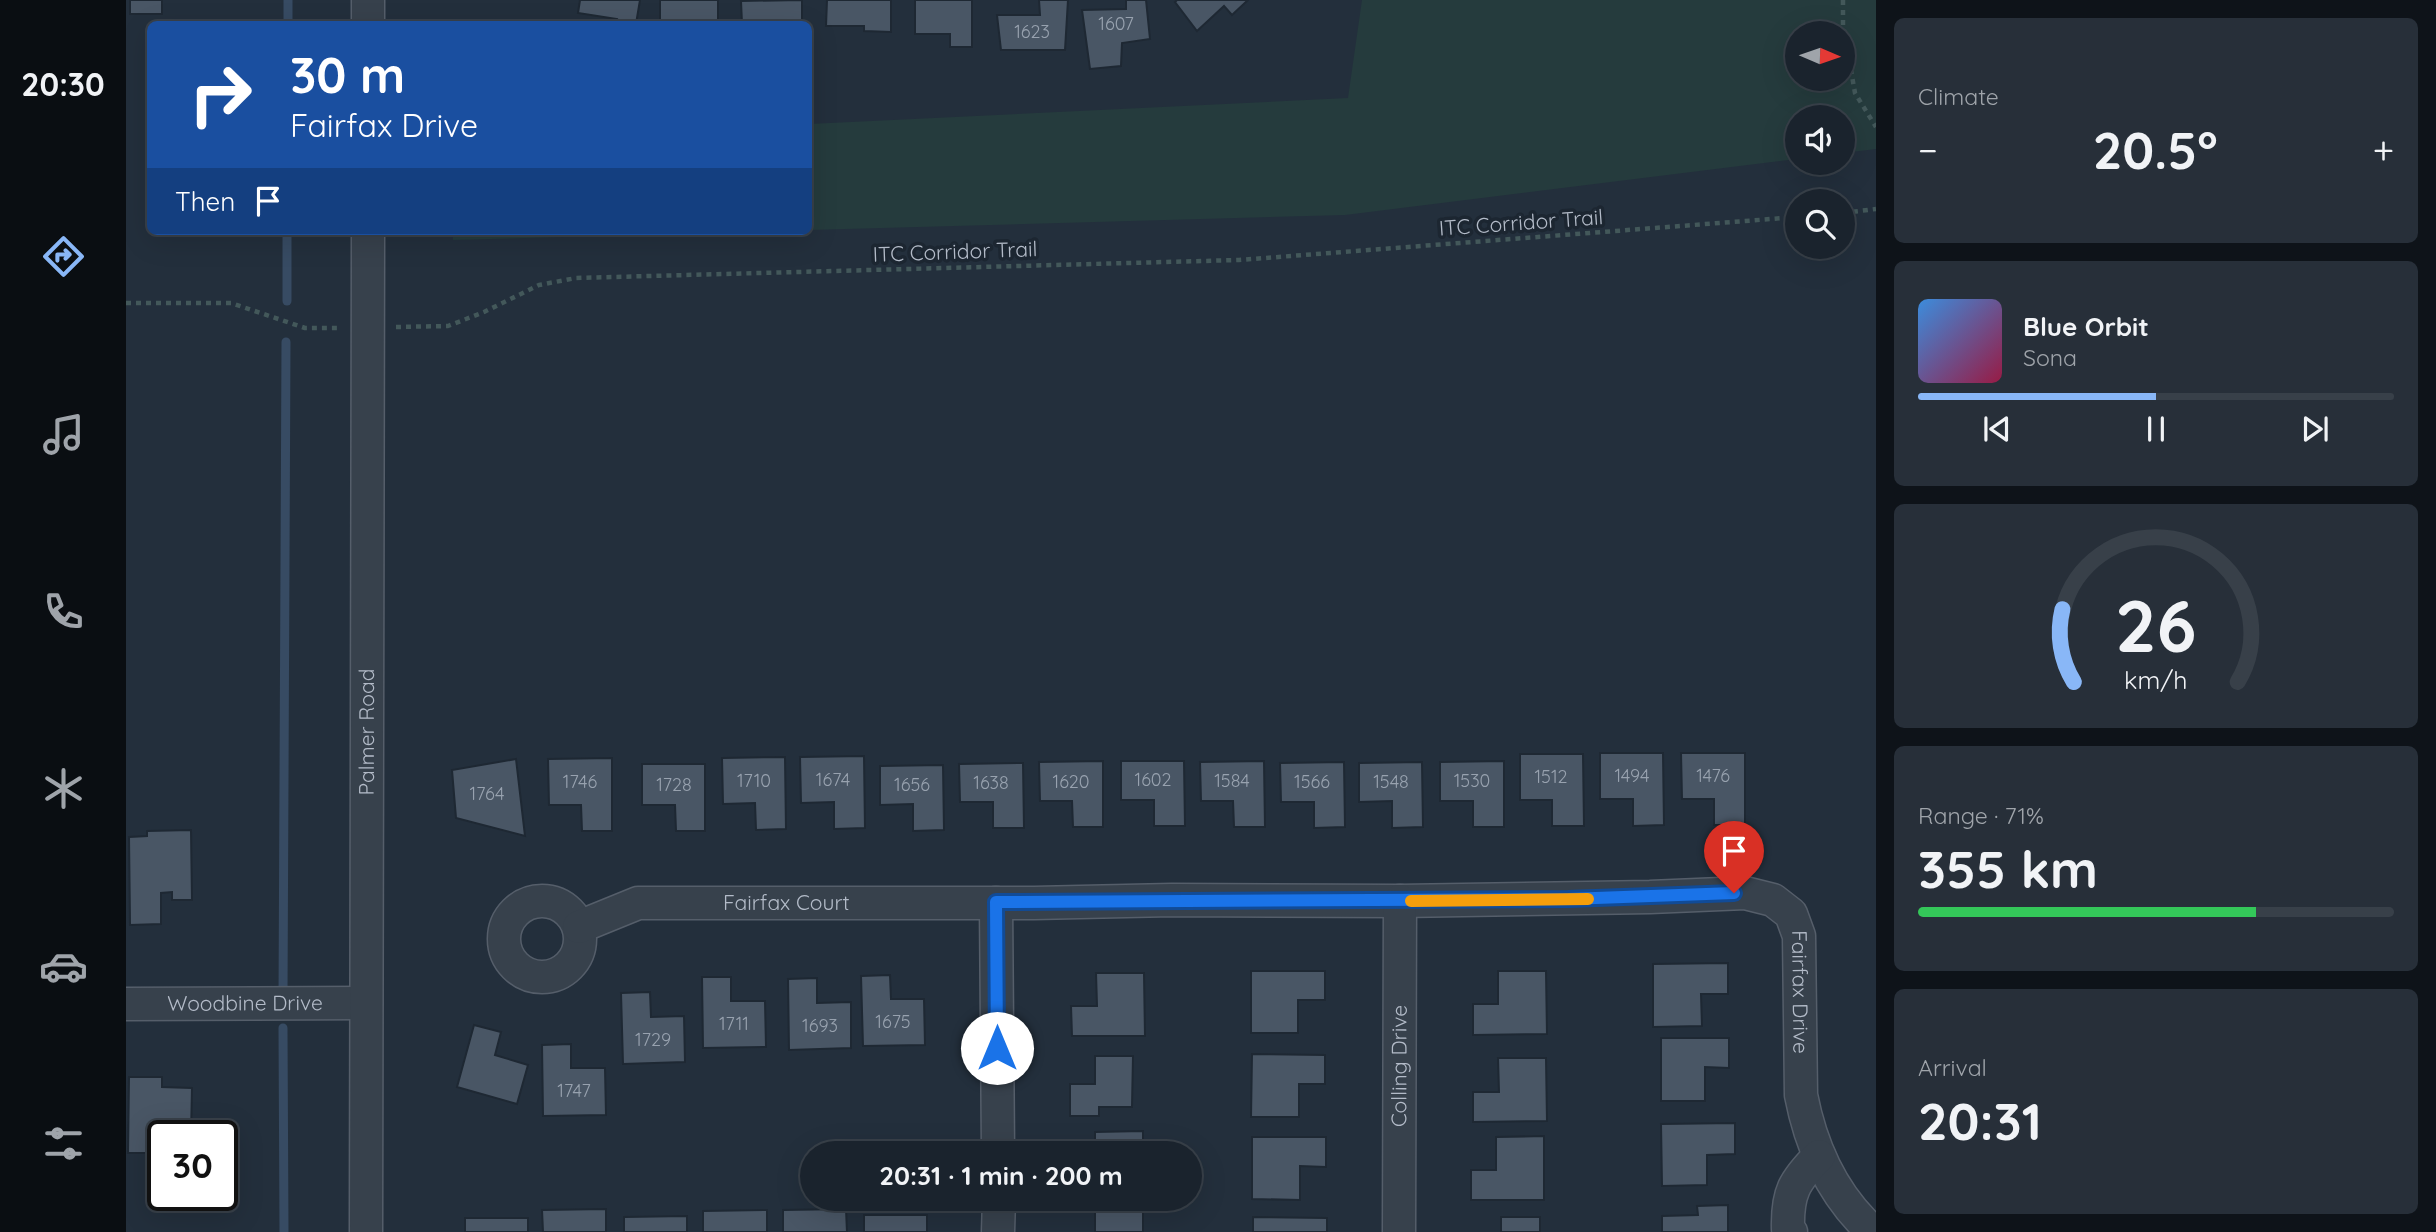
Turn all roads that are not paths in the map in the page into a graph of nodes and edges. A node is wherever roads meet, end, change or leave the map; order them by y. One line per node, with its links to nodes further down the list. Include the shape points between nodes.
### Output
1 (368, 0): 2 (street)
2 (368, 21)
3 (368, 235): 7 (street, Palmer Road)
4 (1400, 901): 5 (street, Fairfax Drive); 10 (street, Fairfax Drive, via 1734,893 1773,900 1791,914 1799,936 1801,1095); 14 (street, Colling Drive)
5 (996, 902): 6 (street, Fairfax Court, via 638,903); 9 (street)
6 (579, 927)
7 (366, 1003): 8 (street, Woodbine Drive); 12 (street, Palmer Road)
8 (126, 1004)
9 (998, 1141)
10 (1819, 1156): 15 (street, via 1801,1174 1787,1203); 16 (street, Fairfax Drive, via 1837,1190)
11 (999, 1211): 13 (street)
12 (366, 1232)
13 (998, 1232)
14 (1399, 1232)
15 (1791, 1232)
16 (1873, 1232)

